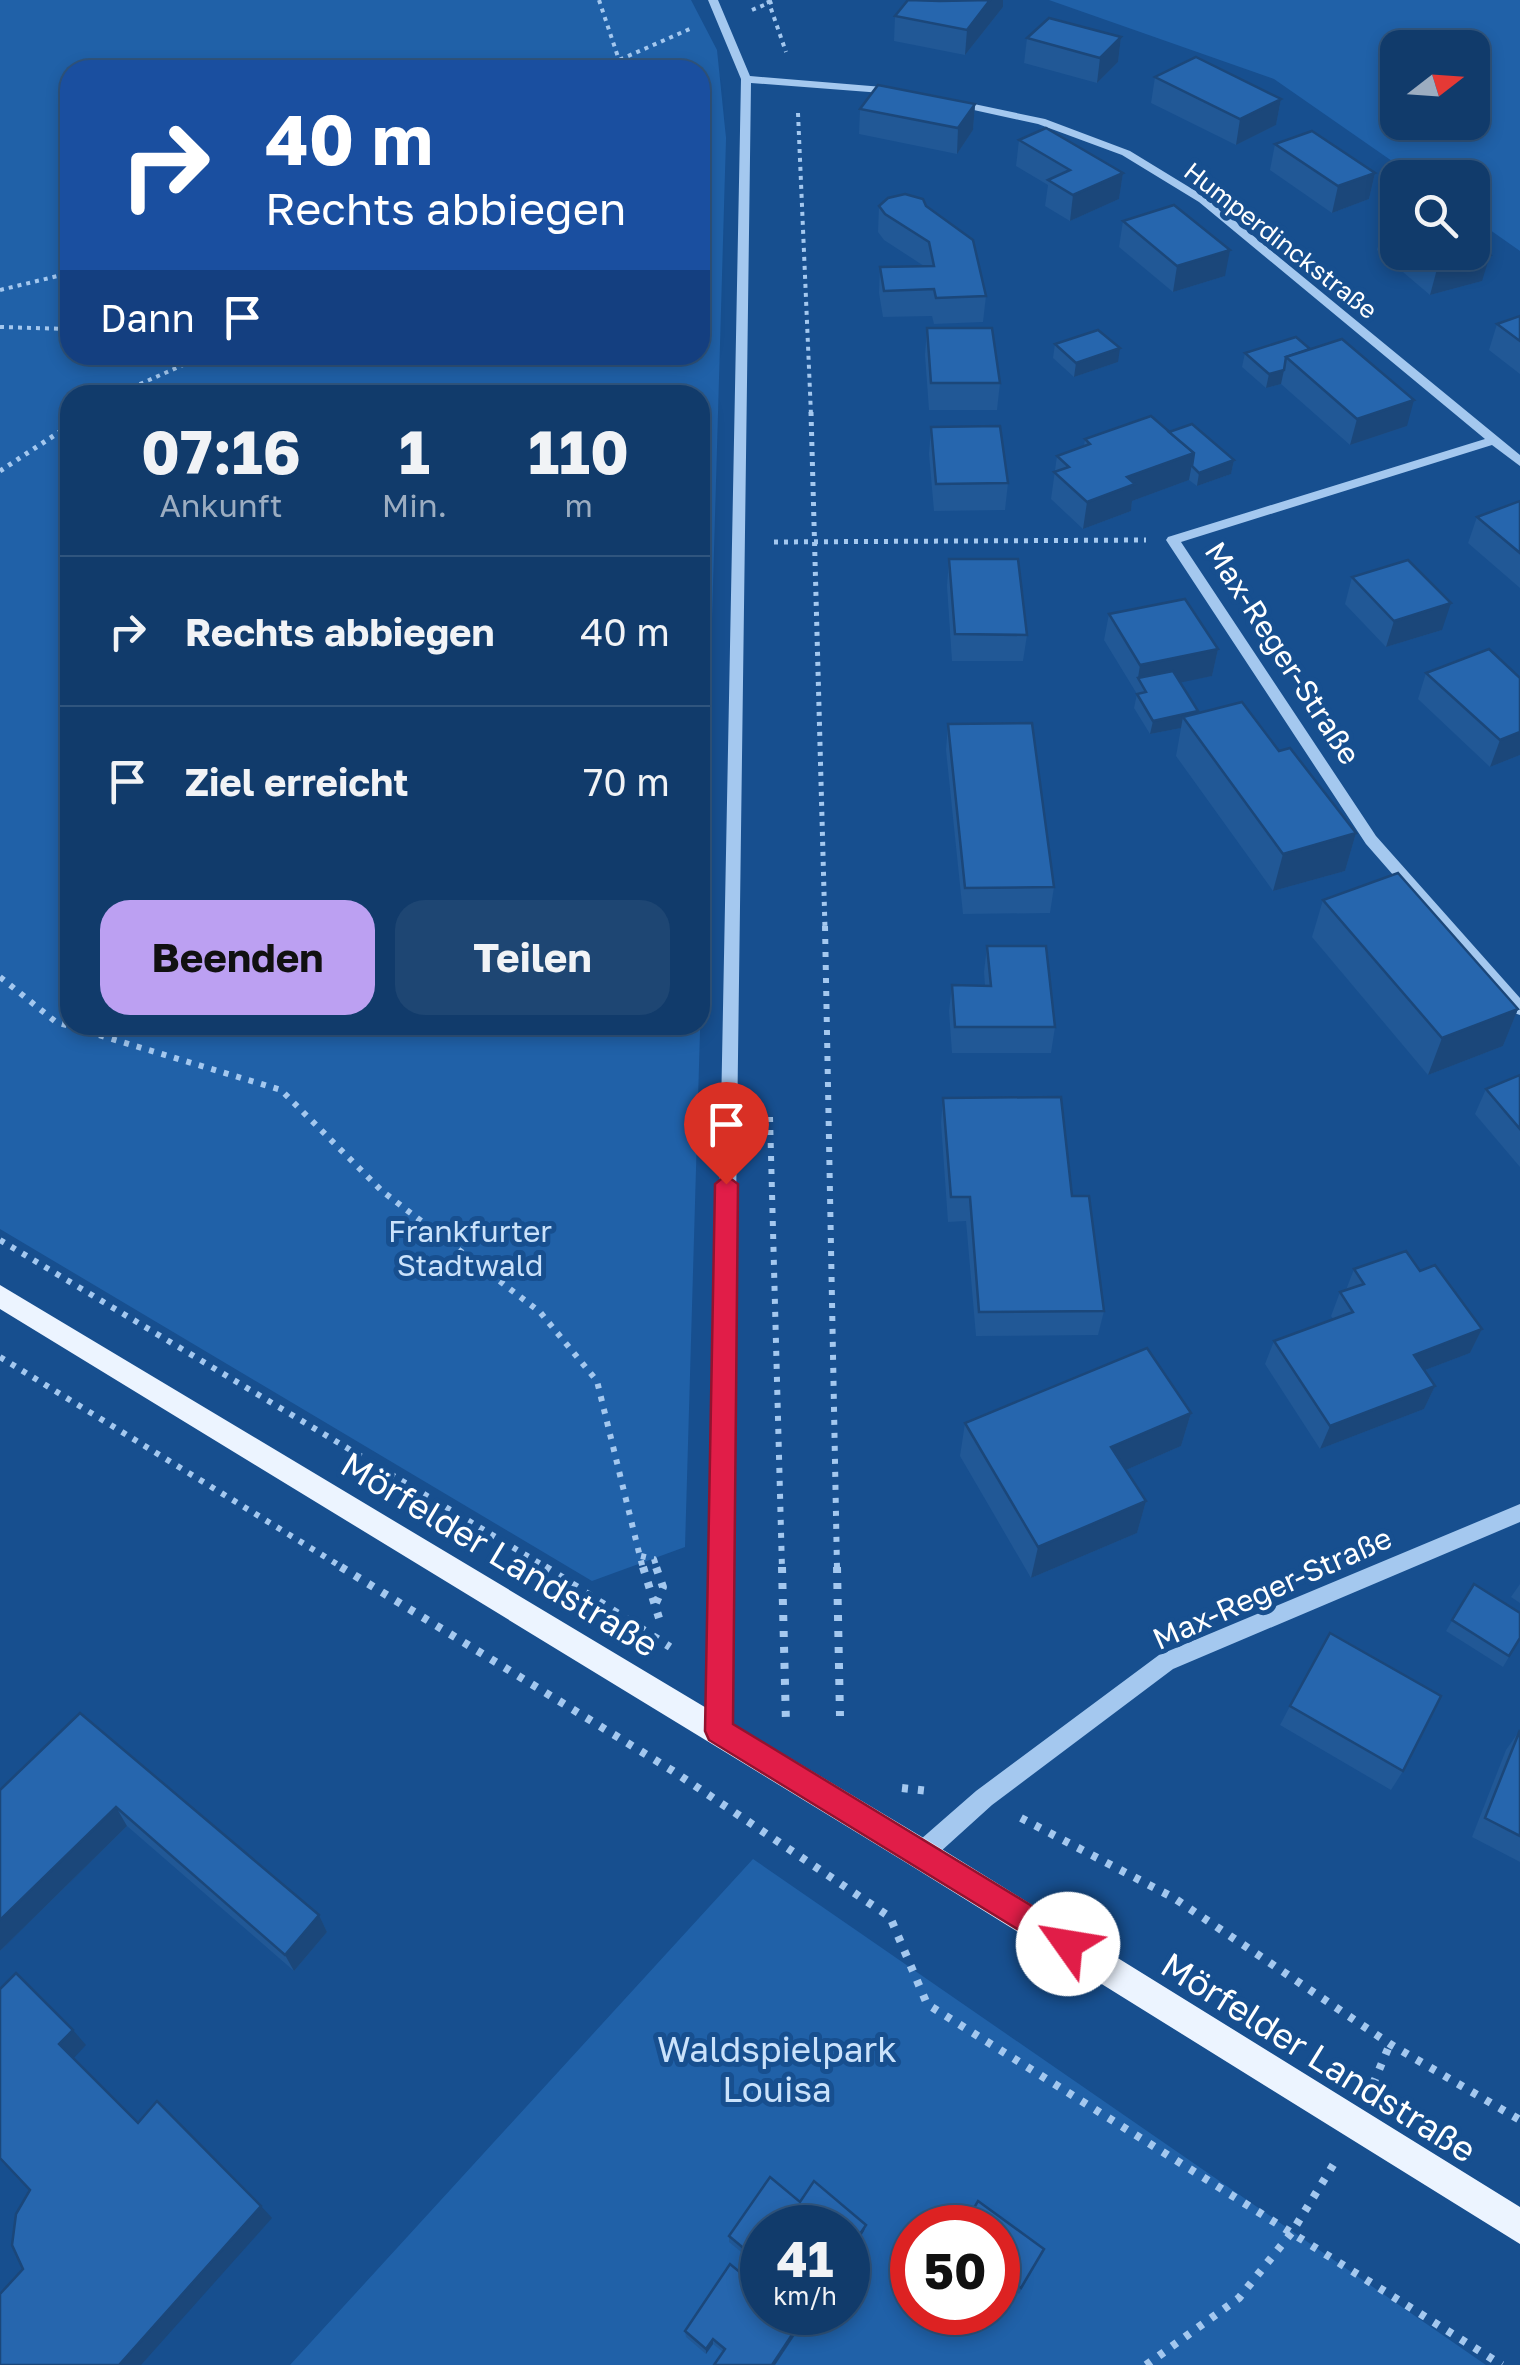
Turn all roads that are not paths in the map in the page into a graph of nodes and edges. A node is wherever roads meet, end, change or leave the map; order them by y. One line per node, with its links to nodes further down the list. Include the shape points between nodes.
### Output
1 (713, 0): 2 (street)
2 (746, 79): 3 (street); 10 (street)
3 (908, 94)
4 (946, 102): 5 (street, Humperdinckstraße, via 1058,128 1126,153 1188,191)
5 (1492, 441): 6 (street, Humperdinckstraße); 7 (street, Max-Reger-Straße, via 1173,540 1371,840)
6 (1520, 462)
7 (1520, 1008)
8 (0, 1296): 10 (main road, Mörfelder Landstraße)
9 (1520, 1514): 11 (street, Max-Reger-Straße, via 1166,1662 984,1798)
10 (719, 1731): 11 (main road, Mörfelder Landstraße)
11 (921, 1854): 12 (main road, Mörfelder Landstraße)
12 (1520, 2227)

